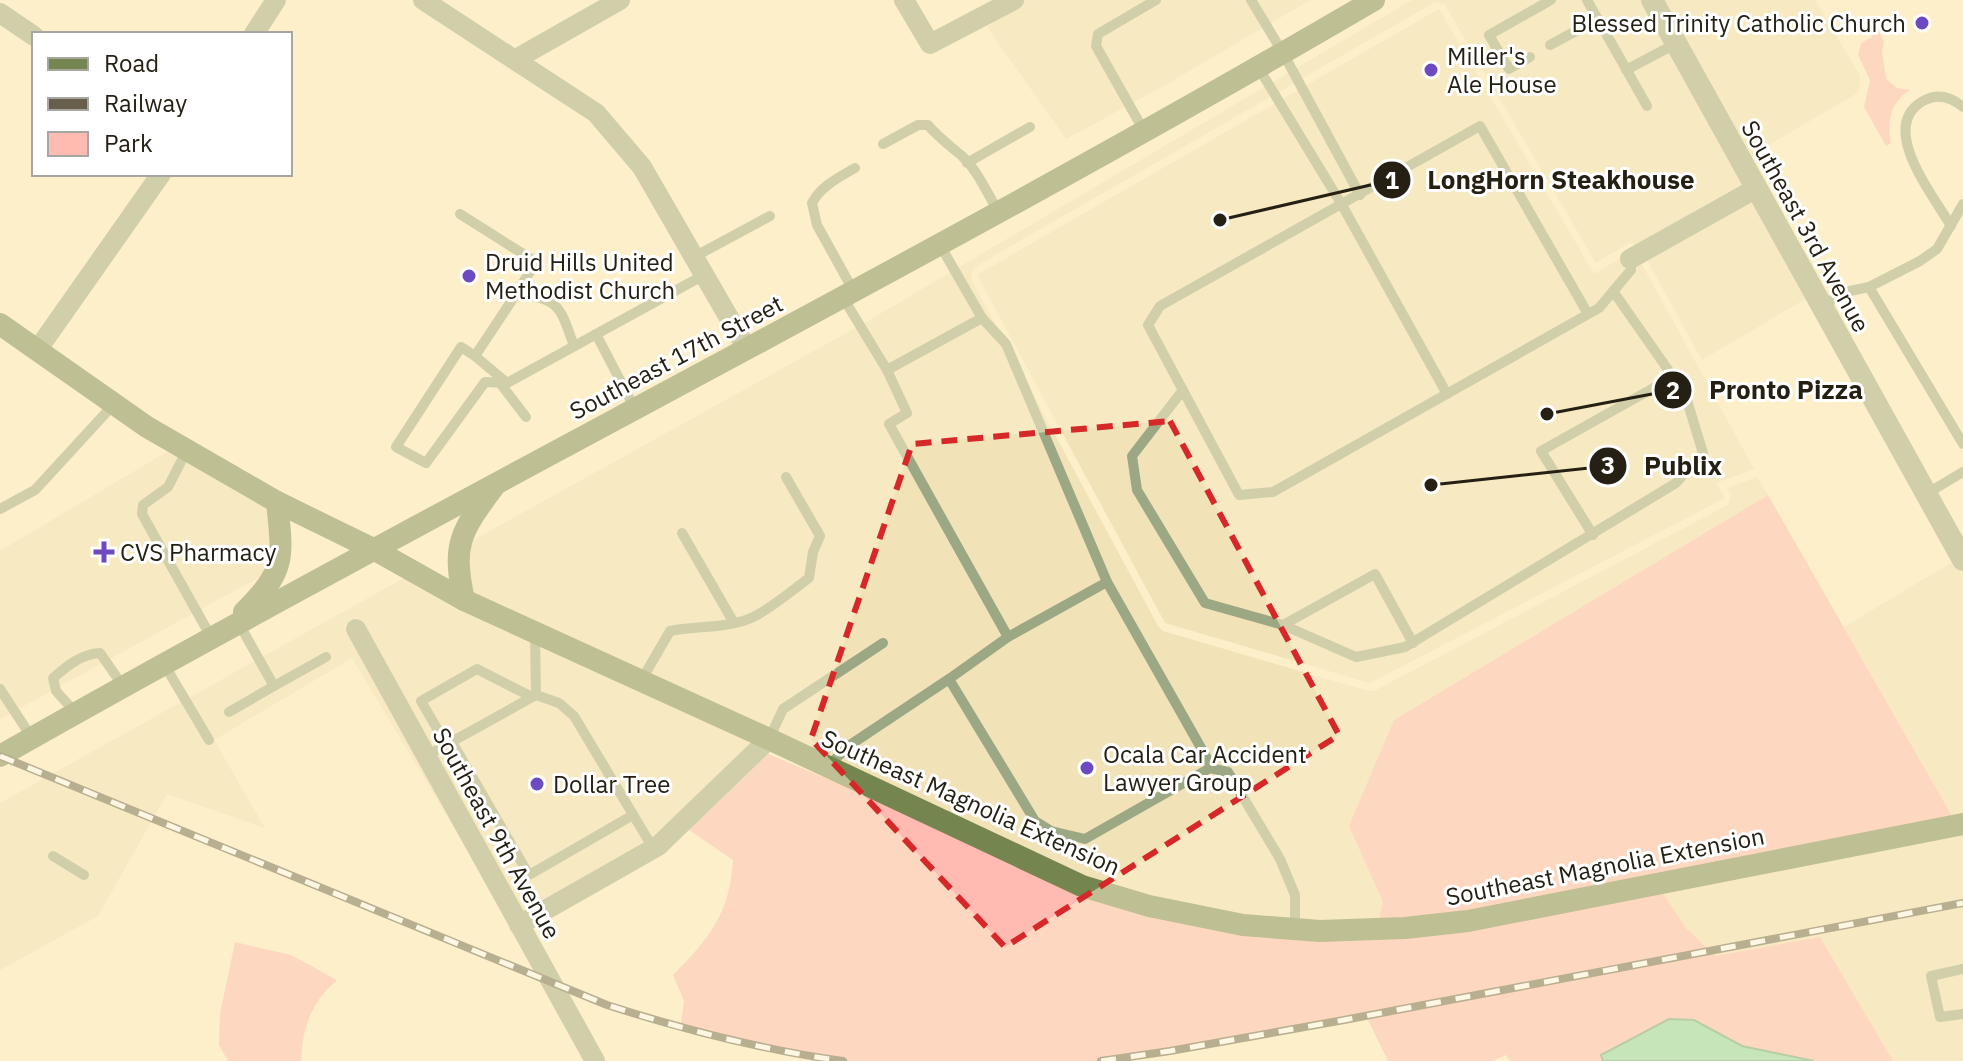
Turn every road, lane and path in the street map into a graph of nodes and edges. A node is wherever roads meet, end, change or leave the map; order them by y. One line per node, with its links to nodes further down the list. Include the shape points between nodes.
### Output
1 (276, 0): 14 (street)
2 (423, 0): 20 (street)
3 (620, 0): 20 (street)
4 (904, 0): 5 (street, via 930,44)
5 (1014, 0)
6 (1156, 0): 26 (lane, via 1098,34 1096,46)
7 (1251, 0): 18 (lane)
8 (1374, 0): 18 (main road, Southeast 17th Street)
9 (1551, 0): 19 (lane, via 1489,35 1509,69)
10 (1587, 0): 13 (lane)
11 (1652, 0): 16 (street, Southeast 3rd Avenue)
12 (0, 13): 15 (street)
13 (1598, 19): 17 (lane); 22 (lane)
14 (255, 32)
15 (32, 35)
16 (1677, 43): 22 (lane); 31 (street, Southeast 3rd Avenue)
17 (1550, 45)
18 (1283, 53): 21 (main road, Southeast 17th Street); 32 (lane)
19 (1530, 57)
20 (516, 59): 41 (street, via 596,113 642,167)
21 (1258, 67): 26 (main road, Southeast 17th Street); 34 (lane)
22 (1626, 70): 23 (lane)
23 (1647, 106)
24 (1963, 107): 38 (lane, via 1954,99 1927,99 1909,114 1904,133 1908,150)
25 (1030, 127): 28 (lane)
26 (1144, 131): 35 (main road, Southeast 17th Street)
27 (883, 144): 28 (lane, via 928,125)
28 (967, 163): 35 (lane)
29 (855, 168): 44 (lane, via 828,184 812,203)
30 (160, 176): 52 (street)
31 (1755, 189): 40 (street); 46 (street, Southeast 3rd Avenue)
32 (1360, 195): 34 (lane); 47 (lane, via 1480,126)
33 (1963, 204): 38 (lane)
34 (1342, 205): 58 (lane, via 1160,306 1148,325); 59 (lane)
35 (998, 211): 39 (main road, Southeast 17th Street)
36 (460, 214): 45 (lane, via 536,262)
37 (770, 216): 41 (lane)
38 (1951, 226): 42 (lane, via 1937,249)
39 (939, 244): 44 (main road, Southeast 17th Street); 48 (lane)
40 (1630, 259): 43 (lane, via 1631,270)
41 (699, 266): 50 (lane); 53 (street)
42 (1869, 287): 46 (lane); 63 (lane)
43 (1613, 291): 47 (lane); 56 (lane)
44 (848, 293): 53 (main road, Southeast 17th Street); 55 (lane)
45 (516, 294): 51 (lane, via 550,300); 54 (lane)
46 (1820, 306): 68 (street, Southeast 3rd Avenue)
47 (1588, 314): 59 (lane)
48 (982, 318): 55 (lane); 75 (lane, via 1006,344)
49 (0, 324): 52 (main road, Southeast Magnolia Extension)
50 (596, 334): 51 (lane); 61 (lane)
51 (574, 346): 57 (lane)
52 (38, 349): 60 (main road, Southeast Magnolia Extension)
53 (747, 349): 61 (main road, Southeast 17th Street)
54 (475, 356): 57 (lane); 57 (lane, via 461,347 396,447 426,463 485,382)
55 (887, 370): 82 (lane, via 907,413 889,424)
56 (1673, 377): 72 (lane, via 1685,394 1703,453 1676,483); 72 (lane, via 1541,451)
57 (503, 383): 62 (lane)
58 (1183, 390): 59 (lane, via 1239,495 1273,492); 78 (lane, via 1132,456 1137,490 1205,603)
59 (1447, 394)
60 (114, 404): 64 (main road, Southeast Magnolia Extension); 70 (lane, via 35,490)
61 (635, 409): 67 (main road, Southeast 17th Street)
62 (526, 417)
63 (1963, 444)
64 (187, 450): 69 (main road, Southeast Magnolia Extension); 79 (lane, via 168,487 143,505 142,514)
65 (1963, 472): 68 (lane)
66 (786, 477): 77 (lane, via 820,536 809,578 753,617)
67 (498, 483): 73 (main road, Southeast 17th Street); 76 (main road, via 460,541)
68 (1926, 494): 74 (street, Southeast 3rd Avenue)
69 (277, 502): 73 (main road, Southeast Magnolia Extension); 79 (main road, via 277,574)
70 (0, 509)
71 (682, 533): 77 (lane)
72 (1593, 535): 84 (lane)
73 (375, 550): 76 (main road, Southeast Magnolia Extension); 79 (main road, Southeast 17th Street)
74 (1963, 560)
75 (1107, 582): 82 (lane); 102 (lane)
76 (464, 600): 81 (main road, Southeast Magnolia Extension)
77 (734, 623): 88 (lane, via 670,631)
78 (1283, 625): 84 (lane, via 1356,657); 84 (lane, via 1375,574)
79 (225, 629): 86 (main road, Southeast 17th Street); 90 (lane)
80 (356, 629): 100 (street, Southeast 9th Avenue)
81 (534, 632): 88 (main road, Southeast Magnolia Extension); 92 (lane)
82 (1008, 637): 87 (lane)
83 (883, 643): 96 (lane, via 783,709)
84 (1413, 643)
85 (326, 657): 90 (lane)
86 (164, 664): 89 (main road, Southeast 17th Street); 97 (lane)
87 (949, 679): 101 (lane, via 850,745); 102 (lane, via 1035,821 1051,831 1085,839)
88 (641, 681): 96 (main road, Southeast Magnolia Extension)
89 (123, 686): 94 (main road, Southeast 17th Street); 94 (lane, via 100,653 70,663 53,678 56,691)
90 (274, 686): 93 (lane)
91 (0, 689): 95 (lane)
92 (534, 696): 98 (lane); 98 (lane, via 477,669 421,701); 103 (lane, via 559,703 574,716)
93 (229, 712)
94 (76, 713): 95 (main road, Southeast 17th Street)
95 (32, 738): 99 (main road, Southeast 17th Street)
96 (769, 739): 101 (main road, Southeast Magnolia Extension); 105 (street)
97 (209, 740)
98 (449, 743): 100 (lane); 103 (lane, via 529,875)
99 (0, 756)
100 (426, 756): 108 (street, Southeast 9th Avenue)
101 (828, 767): 109 (main road, Southeast Magnolia Extension, via 1082,886 1243,925)
102 (1210, 768): 109 (lane, via 1228,772 1280,859 1295,895)
103 (633, 815): 105 (lane)
104 (1963, 824): 109 (main road, Southeast Magnolia Extension, via 1468,921 1405,928)
105 (653, 848): 108 (street)
106 (53, 856): 107 (lane)
107 (84, 875)
108 (519, 925): 112 (street, Southeast 9th Avenue)
109 (1295, 929)
110 (1963, 969): 111 (lane, via 1931,976 1940,1017)
111 (1963, 1014)
112 (595, 1061)

